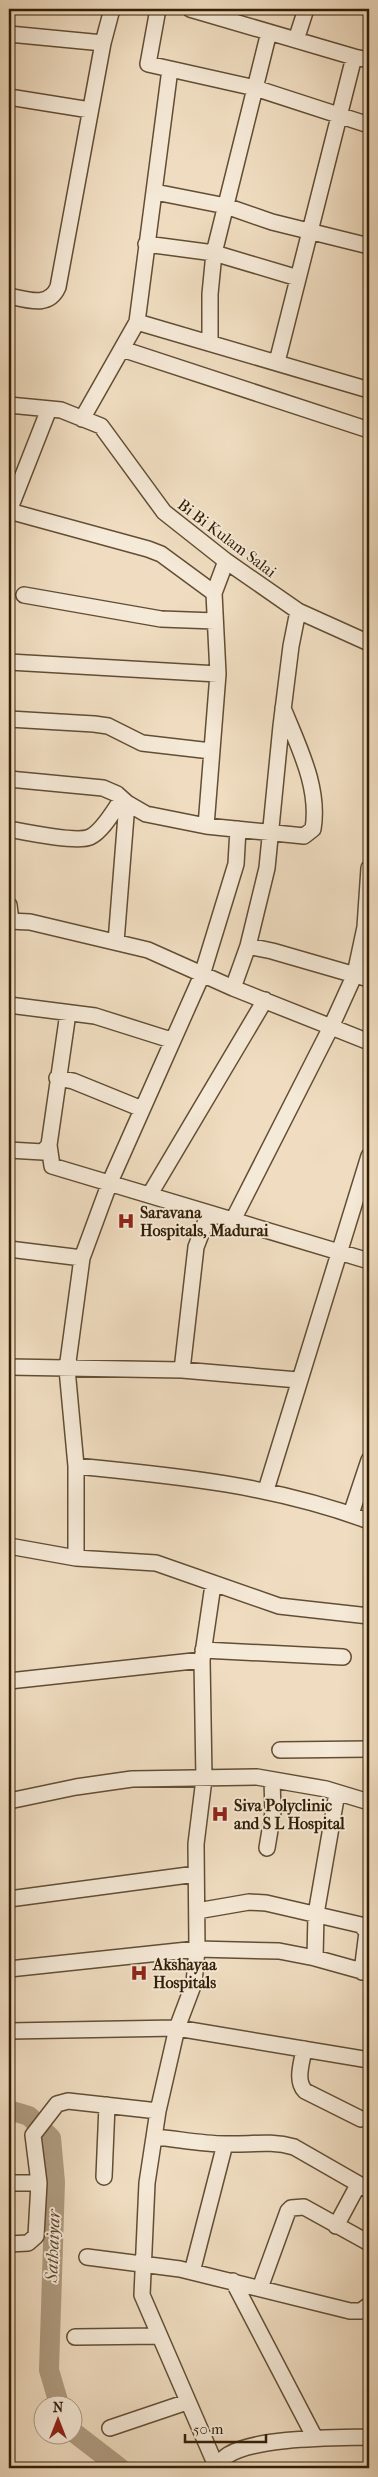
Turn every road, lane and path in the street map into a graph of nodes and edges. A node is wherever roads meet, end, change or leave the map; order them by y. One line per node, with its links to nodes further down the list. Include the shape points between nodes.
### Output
1 (112, 9): 8 (street)
2 (158, 9): 10 (street, via 148,64)
3 (190, 9): 5 (street)
4 (306, 9): 7 (street)
5 (269, 32): 7 (street); 11 (street)
6 (9, 34): 8 (street)
7 (296, 40): 9 (street)
8 (103, 43): 13 (street)
9 (362, 58): 14 (street)
10 (170, 69): 11 (street); 16 (street)
11 (255, 88): 14 (street); 17 (street)
12 (9, 97): 13 (street)
13 (90, 110): 23 (street, via 56,294 47,301)
14 (339, 117): 15 (street); 18 (street)
15 (369, 126)
16 (155, 192): 17 (street); 19 (street)
17 (226, 206): 18 (street); 21 (street)
18 (310, 232): 20 (street); 22 (street)
19 (146, 244): 21 (street); 24 (street)
20 (369, 246)
21 (214, 253): 22 (street); 25 (street)
22 (298, 278): 27 (street)
23 (9, 296)
24 (137, 322): 25 (street); 26 (street)
25 (210, 342): 27 (street)
26 (122, 349): 31 (street); 32 (street)
27 (276, 362): 28 (street)
28 (369, 390)
29 (9, 405): 30 (street, Bi Bi Kulam Salai)
30 (49, 409): 31 (street, Bi Bi Kulam Salai, via 61,410); 34 (street, via 9,511 161,554)
31 (82, 419): 33 (street, Bi Bi Kulam Salai, via 101,426 164,512)
32 (369, 430)
33 (226, 561): 34 (street); 36 (street, Bi Bi Kulam Salai)
34 (214, 593): 37 (street)
35 (24, 595): 37 (street, via 161,619)
36 (298, 611): 38 (street, Bi Bi Kulam Salai); 41 (street)
37 (215, 621): 40 (street)
38 (369, 642)
39 (9, 662): 40 (street)
40 (218, 674): 43 (street)
41 (284, 708): 49 (street); 49 (street, via 309,772 315,821 313,829 304,836)
42 (9, 719): 43 (street, via 108,726 142,742)
43 (211, 752): 46 (street)
44 (9, 779): 45 (street, via 103,788 118,794)
45 (124, 801): 46 (street, via 146,814); 48 (street, via 88,838); 54 (street)
46 (206, 826): 47 (street)
47 (238, 829): 49 (street); 56 (street, via 236,864)
48 (9, 830)
49 (270, 834): 55 (street, via 266,875)
50 (369, 868): 51 (street)
51 (368, 896): 57 (street)
52 (9, 906): 53 (street)
53 (10, 921): 54 (street, via 30,922)
54 (116, 942): 56 (street, via 148,950)
55 (248, 946): 57 (street); 58 (street)
56 (202, 975): 58 (street); 63 (street)
57 (362, 976): 62 (street)
58 (233, 988): 59 (street)
59 (265, 1000): 62 (street); 71 (street)
60 (9, 1005): 61 (street)
61 (68, 1013): 63 (street, via 95,1016); 65 (street)
62 (331, 1027): 64 (street); 73 (street)
63 (171, 1040): 66 (street)
64 (369, 1042)
65 (57, 1078): 66 (street, via 73,1081); 67 (street)
66 (142, 1109): 70 (street)
67 (49, 1145): 68 (street, via 43,1152); 70 (street, via 52,1166)
68 (9, 1150)
69 (369, 1156): 75 (street)
70 (110, 1182): 71 (street); 76 (street)
71 (150, 1194): 72 (street)
72 (209, 1213): 73 (street); 80 (street, via 196,1247)
73 (233, 1220): 75 (street)
74 (9, 1249): 76 (street)
75 (338, 1252): 77 (street); 81 (street)
76 (82, 1258): 79 (street)
77 (369, 1261)
78 (9, 1367): 79 (street)
79 (67, 1369): 80 (street); 83 (street)
80 (182, 1370): 81 (street)
81 (298, 1380): 84 (street)
82 (369, 1460): 85 (street)
83 (76, 1466): 84 (street, via 182,1476); 88 (street)
84 (266, 1490): 85 (street)
85 (351, 1514): 86 (street)
86 (369, 1521)
87 (9, 1546): 88 (street)
88 (76, 1558): 89 (street, via 156,1564)
89 (213, 1585): 90 (street, via 279,1606); 91 (street)
90 (369, 1616)
91 (202, 1655): 92 (street); 93 (street); 96 (street)
92 (343, 1657)
93 (9, 1681)
94 (369, 1749): 95 (street)
95 (280, 1750)
96 (204, 1779): 97 (street, via 257,1777); 99 (street, via 132,1780 76,1787); 102 (street, via 196,1844)
97 (272, 1780): 98 (street); 101 (street, via 273,1812)
98 (337, 1793): 100 (street); 105 (street)
99 (9, 1801)
100 (369, 1802)
101 (267, 1848)
102 (196, 1874): 103 (street); 104 (street)
103 (9, 1899)
104 (197, 1911): 105 (street, via 249,1902); 106 (street)
105 (316, 1914): 107 (street); 109 (street, via 366,1929)
106 (198, 1949): 107 (street, via 279,1951); 108 (street); 110 (street, via 194,1982)
107 (315, 1958): 109 (street)
108 (9, 1970)
109 (365, 1972)
110 (177, 2028): 111 (street); 112 (street); 115 (street)
111 (9, 2031)
112 (304, 2049): 113 (street); 116 (street, via 299,2081 305,2091)
113 (369, 2060)
114 (107, 2105): 115 (street); 119 (street); 121 (street, via 68,2101 57,2104 33,2134)
115 (158, 2111): 117 (street)
116 (361, 2119)
117 (155, 2137): 118 (street); 127 (street, via 147,2183)
118 (225, 2144): 122 (street, via 273,2142 294,2147); 128 (street)
119 (104, 2177)
120 (9, 2183): 121 (street)
121 (39, 2183): 125 (street, via 36,2236 28,2243)
122 (364, 2188): 123 (street)
123 (336, 2226): 124 (street); 130 (street, via 304,2208 288,2211)
124 (369, 2243)
125 (9, 2244)
126 (87, 2257): 127 (street)
127 (144, 2263): 128 (street); 133 (street, via 142,2295)
128 (192, 2272): 129 (street)
129 (233, 2281): 130 (street); 137 (street)
130 (260, 2288): 131 (street, via 350,2311 361,2311)
131 (369, 2305)
132 (75, 2336): 133 (street)
133 (159, 2336): 134 (street)
134 (187, 2402): 135 (street); 138 (street)
135 (110, 2428)
136 (369, 2437): 137 (street)
137 (315, 2438): 138 (street, via 243,2448 227,2455)
138 (216, 2468)

